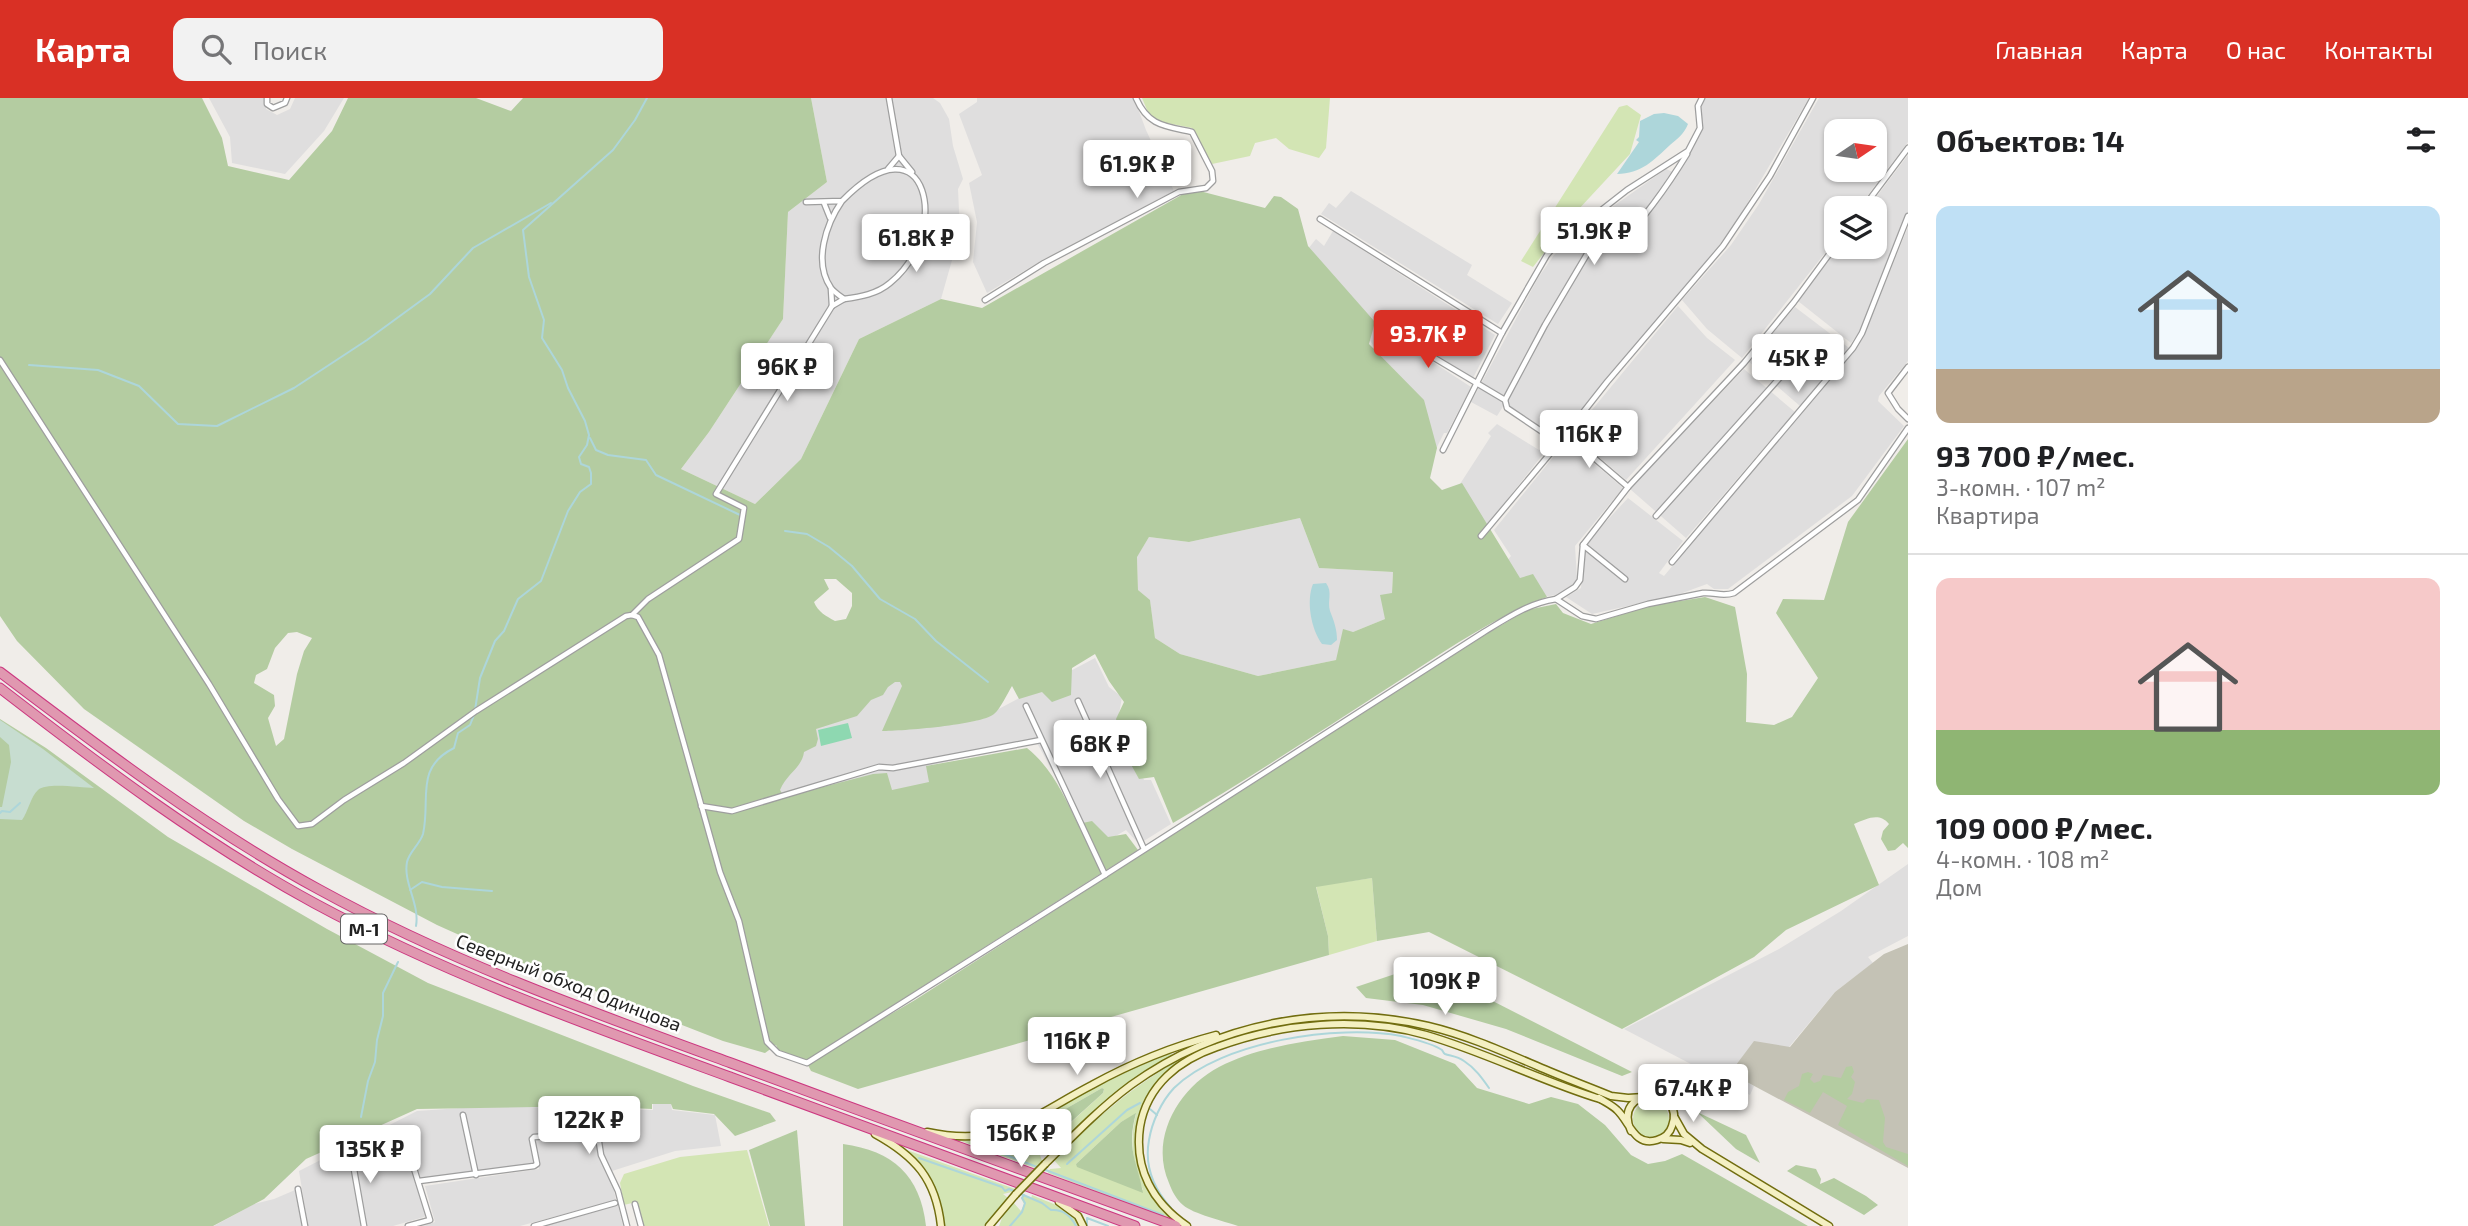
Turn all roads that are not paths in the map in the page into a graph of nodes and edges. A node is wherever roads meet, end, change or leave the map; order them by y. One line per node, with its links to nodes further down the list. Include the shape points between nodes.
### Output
1 (267, 98): 2 (street, via 273,108)
2 (287, 98)
3 (889, 98): 9 (street)
4 (1136, 98): 24 (street, via 1148,119 1192,132 1213,181 1206,188 1179,192 1044,263)
5 (1702, 98): 8 (street, via 1700,128)
6 (1813, 98): 35 (street, via 1770,176 1723,246)
7 (1908, 148): 12 (street)
8 (1688, 151): 19 (street); 20 (street, via 1675,175 1625,236 1613,244)
9 (899, 156): 10 (street); 11 (street)
10 (888, 169): 11 (street); 13 (street, via 855,187)
11 (914, 175): 23 (street, via 923,191 926,216 906,267 888,285 865,296)
12 (1872, 196)
13 (842, 201): 15 (street); 17 (street)
14 (806, 202): 15 (street)
15 (824, 203): 17 (street)
16 (1908, 216): 42 (street, via 1853,348)
17 (830, 218): 22 (street, via 822,264)
18 (1320, 219): 26 (street)
19 (1581, 226): 20 (street); 26 (street, via 1563,236 1547,255)
20 (1596, 242): 32 (street)
21 (1826, 259): 38 (street, via 1744,363)
22 (831, 288): 23 (street); 25 (street)
23 (844, 299): 25 (street)
24 (985, 300)
25 (832, 306): 45 (street, via 716,494 744,508 739,539 648,599)
26 (1502, 333): 31 (street)
27 (1394, 334): 31 (street)
28 (1801, 354): 39 (street)
29 (0, 360): 45 (street, via 298,826 312,824 476,711)
30 (1908, 367): 33 (street, via 1888,393)
31 (1476, 385): 32 (street); 37 (street)
32 (1505, 400): 36 (street, via 1507,408)
33 (1908, 419)
34 (1908, 428): 44 (street, via 1858,500 1734,593 1692,595 1596,619)
35 (1566, 434): 36 (street); 38 (street)
36 (1559, 443): 40 (street)
37 (1443, 450)
38 (1628, 487): 41 (street)
39 (1656, 516)
40 (1480, 536)
41 (1583, 545): 43 (street); 44 (street, via 1580,580)
42 (1672, 562)
43 (1625, 579)
44 (1556, 599): 52 (street, via 1524,609 1484,632)
45 (632, 615): 51 (street, via 638,617 659,655)
46 (0, 672): 61 (highway, Северный обход Одинцова / М-1, via 205,822 379,921 539,993)
47 (0, 688): 60 (highway, Северный обход Одинцова / М-1, via 174,818 260,872 374,934 534,1006)
48 (1078, 701): 52 (street)
49 (1026, 706): 50 (street)
50 (1041, 740): 51 (street, via 879,767 732,811); 53 (street)
51 (701, 806): 53 (street, via 739,921 767,1042 793,1060 807,1063)
52 (1144, 849): 53 (street)
53 (1105, 875)
54 (1245, 1029): 55 (street, via 1326,1016 1375,1017 1429,1026); 61 (street, via 1147,1059 996,1134 953,1137); 73 (street, bridge, via 1188,1051 1108,1103)
55 (1552, 1072): 56 (street, via 1611,1096); 57 (street)
56 (1644, 1097): 58 (street, via 1662,1098); 63 (street, via 1630,1109)
57 (1600, 1099): 63 (street, via 1619,1112); 86 (street, via 1426,1035 1385,1027 1315,1025 1227,1043 1176,1067 1154,1091 1142,1119 1139,1148 1145,1178 1164,1207)
58 (1672, 1110): 64 (street, via 1672,1128); 66 (street, via 1684,1134)
59 (463, 1115): 67 (street)
60 (848, 1120): 69 (highway, Северный обход Одинцова / М-1); 80 (street, via 892,1144 919,1166 932,1188)
61 (909, 1128): 85 (highway, Северный обход Одинцова / М-1)
62 (402, 1130): 68 (street)
63 (1631, 1130): 64 (street)
64 (1654, 1141): 66 (street, via 1681,1140)
65 (350, 1147): 75 (street)
66 (1702, 1149): 87 (street)
67 (476, 1175): 68 (street); 78 (street, via 534,1166 534,1137 595,1133)
68 (419, 1181): 76 (street, via 430,1220)
69 (1029, 1187): 83 (street, via 1072,1211); 84 (highway, Северный обход Одинцова / М-1)
70 (298, 1189): 74 (street)
71 (615, 1203): 77 (street)
72 (635, 1204): 79 (street)
73 (1006, 1206): 81 (street); 82 (street)
74 (305, 1226)
75 (364, 1226)
76 (408, 1226)
77 (534, 1226)
78 (626, 1226)
79 (641, 1226)
80 (941, 1226)
81 (989, 1226)
82 (997, 1226)
83 (1083, 1226)
84 (1135, 1226)
85 (1175, 1226)
86 (1187, 1226)
87 (1829, 1226)

